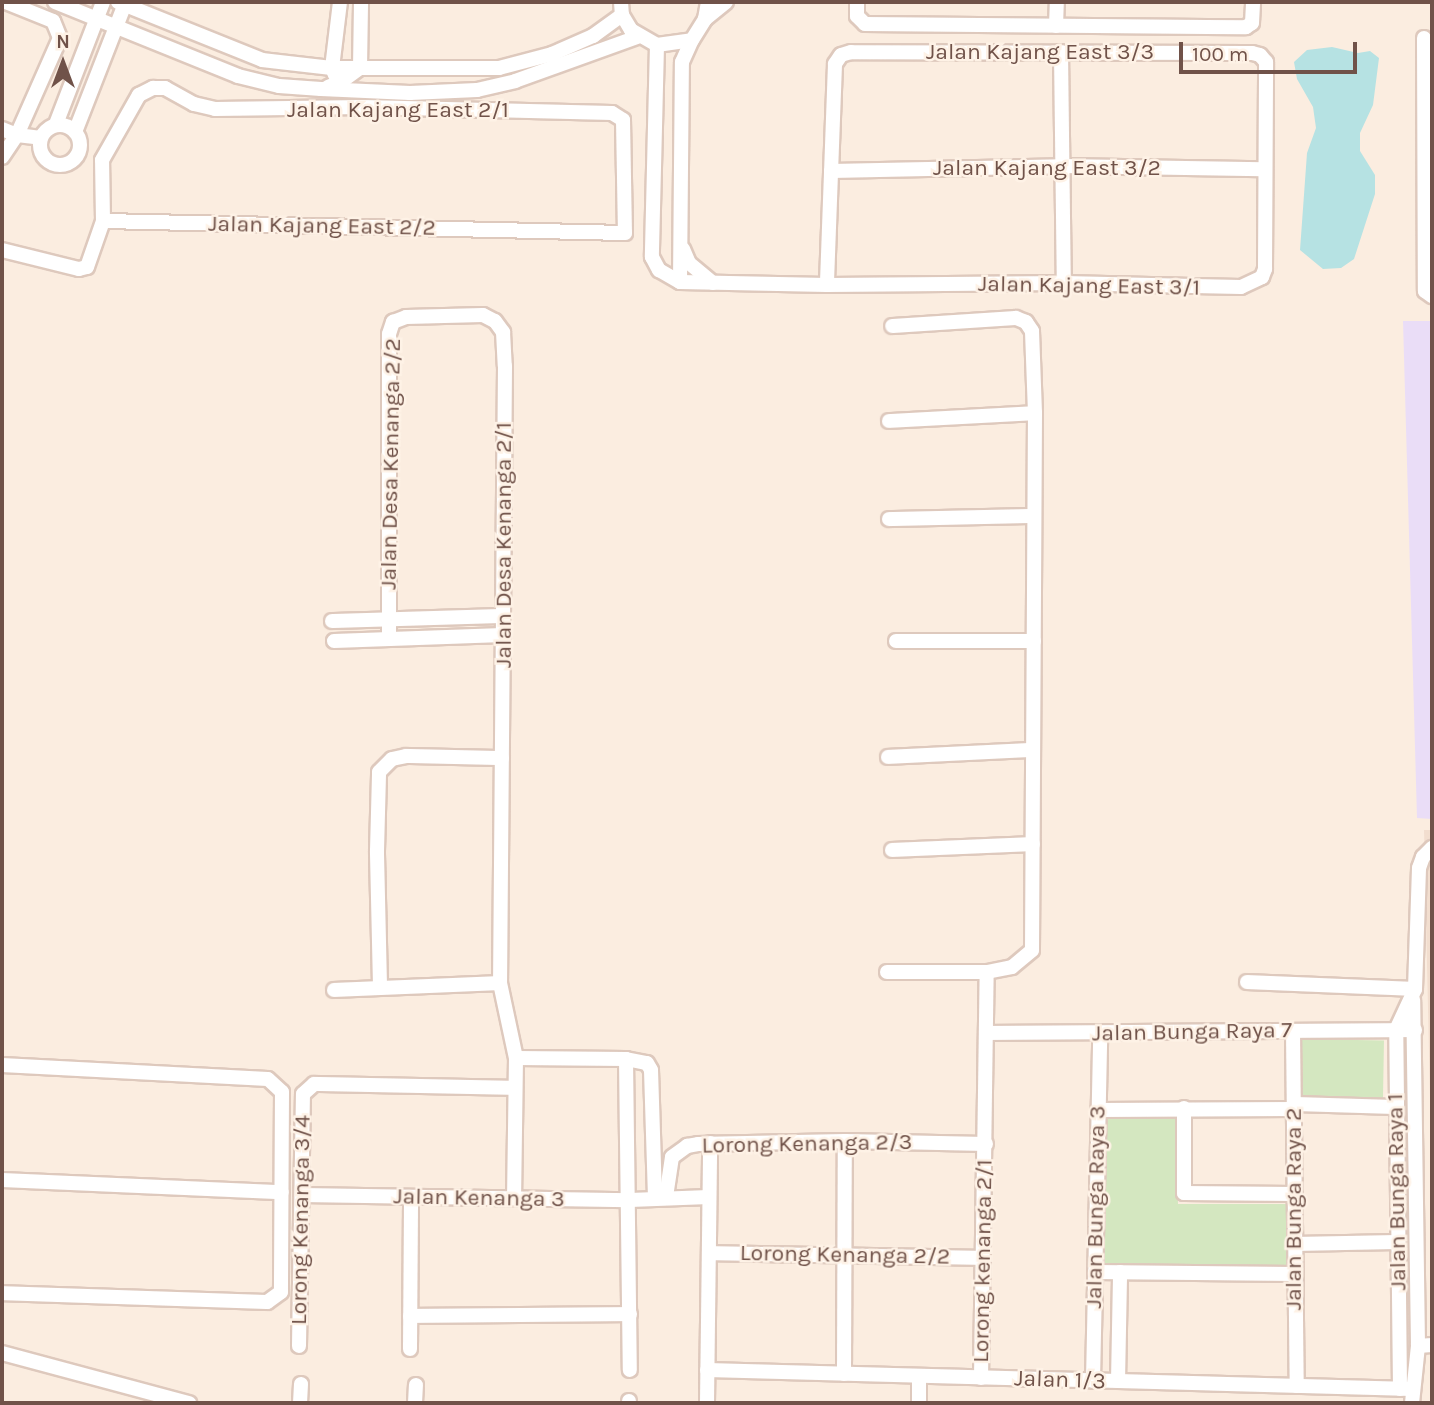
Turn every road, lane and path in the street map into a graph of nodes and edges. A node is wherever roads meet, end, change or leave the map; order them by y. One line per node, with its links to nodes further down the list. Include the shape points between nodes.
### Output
1 (6, 2): 31 (street, via 53,21 60,38)
2 (55, 2): 13 (street)
3 (103, 2): 13 (street)
4 (340, 2): 23 (street)
5 (361, 2): 24 (street)
6 (708, 2): 14 (street)
7 (726, 2): 14 (street)
8 (857, 2): 16 (street, via 857,16 864,24)
9 (1056, 2): 16 (street)
10 (1253, 2): 16 (street, via 1252,23 1246,27)
11 (121, 3): 15 (street); 23 (street, via 262,60)
12 (621, 8): 17 (street); 24 (street, via 593,36 552,54 499,68)
13 (97, 18): 15 (street); 28 (street)
14 (705, 19): 19 (street)
15 (117, 25): 26 (street, via 238,76 279,86); 30 (street)
16 (1056, 26)
17 (637, 37): 20 (street); 27 (street, via 514,82 477,90)
18 (1424, 38): 34 (street)
19 (692, 40): 20 (street); 42 (street, via 682,62)
20 (657, 46): 44 (street, via 652,257 659,270)
21 (1061, 52): 22 (street, Jalan Kajang East 3/3); 37 (street); 39 (street, Jalan Kajang East 3/3, via 841,55 835,64)
22 (1252, 53): 38 (street, Jalan Kajang East 3/1, via 1266,62)
23 (332, 68): 24 (street); 25 (street)
24 (360, 68): 25 (street)
25 (342, 82): 26 (street); 27 (street)
26 (321, 89): 27 (street)
27 (360, 91)
28 (56, 124): 30 (street); 32 (street)
29 (2, 129): 31 (street)
30 (75, 132): 33 (street)
31 (17, 135): 32 (street); 35 (street)
32 (41, 138): 33 (street, via 40,150 53,164 65,164)
33 (79, 152): 36 (street)
34 (1428, 153): 48 (street, via 1425,291)
35 (2, 157)
36 (102, 160): 40 (street); 41 (street, Jalan Kajang East 2/1, via 139,95 153,88 165,88 194,104 215,109 612,113 623,120)
37 (1062, 166): 38 (street, Jalan Kajang East 3/2); 39 (street, Jalan Kajang East 3/2); 45 (street)
38 (1263, 169): 45 (street, Jalan Kajang East 3/1, via 1266,258 1262,277 1253,283 1201,288)
39 (831, 171): 47 (street)
40 (103, 221): 41 (street, Jalan Kajang East 2/2); 43 (street, via 87,267 79,269)
41 (625, 233)
42 (681, 245): 44 (street); 46 (street, via 689,263)
43 (2, 250)
44 (680, 282): 46 (street, Jalan Kajang East 3/1)
45 (1064, 282): 47 (street, Jalan Kajang East 3/1)
46 (713, 283): 47 (street, Jalan Kajang East 3/1)
47 (827, 285)
48 (1432, 296)
49 (892, 326): 51 (street, via 1026,321 1032,331)
50 (503, 332): 55 (street, Jalan Desa Kenanga 2/1); 56 (street, Jalan Desa Kenanga 2/2, via 484,315 445,314 393,322 389,334)
51 (1035, 413): 52 (street); 53 (street)
52 (889, 421)
53 (1034, 516): 54 (street); 61 (street)
54 (889, 519)
55 (502, 616): 56 (street); 58 (street, Jalan Desa Kenanga 2/1)
56 (389, 620): 57 (street); 59 (street, Jalan Desa Kenanga 2/2)
57 (332, 621)
58 (503, 635): 59 (street); 65 (street, Jalan Desa Kenanga 2/1)
59 (389, 639): 60 (street)
60 (334, 640)
61 (1034, 640): 62 (street); 63 (street)
62 (896, 641)
63 (1033, 750): 64 (street); 66 (street)
64 (888, 757)
65 (502, 758): 72 (street, Jalan Desa Kenanga 2/1); 73 (street, via 406,756 392,759 379,772)
66 (1033, 844): 68 (street); 70 (street, via 1032,950 1012,967)
67 (1432, 848): 75 (street, via 1419,868)
68 (892, 850)
69 (887, 972): 70 (street)
70 (987, 972): 79 (street, Lorong kenanga 2/1)
71 (1247, 982): 75 (street)
72 (500, 983): 73 (street); 81 (street, Jalan Desa Kenanga 2/1)
73 (380, 986): 74 (street)
74 (334, 990)
75 (1414, 994): 76 (street, Jalan Bunga Raya 1); 77 (street)
76 (1395, 1030): 77 (street, Jalan Bunga Raya 7); 78 (street, Jalan Bunga Raya 7); 86 (street, Jalan Bunga Raya 1)
77 (1415, 1030): 112 (street)
78 (1293, 1031): 80 (street, Jalan Bunga Raya 7); 85 (street, Jalan Bunga Raya 2)
79 (989, 1033): 80 (street, Jalan Bunga Raya 7); 91 (street, Lorong kenanga 2/1)
80 (1100, 1033): 88 (street, Jalan Bunga Raya 3)
81 (516, 1058): 82 (street); 84 (street, Jalan Desa Kenanga 2/1)
82 (626, 1059): 99 (street, via 642,1060 651,1070); 100 (street)
83 (2, 1065): 93 (street, via 268,1079 282,1092)
84 (514, 1087): 95 (street, Lorong Kenanga 3/4, via 314,1084 303,1094); 98 (street, Jalan Desa Kenanga 2/1)
85 (1293, 1107): 86 (street); 87 (street); 94 (street, Jalan Bunga Raya 2)
86 (1396, 1107): 101 (street, Jalan Bunga Raya 1)
87 (1184, 1108): 88 (street); 94 (street, via 1184,1193)
88 (1098, 1110): 106 (street, Jalan Bunga Raya 3)
89 (845, 1141): 90 (street, Lorong Kenanga 2/3); 91 (street, Lorong Kenanga 2/3); 104 (street)
90 (710, 1143): 97 (street); 99 (street, Lorong Kenanga 2/3, via 687,1146 672,1157)
91 (986, 1144): 105 (street, Lorong kenanga 2/1)
92 (2, 1180): 93 (street)
93 (282, 1192): 109 (street, via 281,1293 267,1302)
94 (1293, 1194): 102 (street, Jalan Bunga Raya 2)
95 (302, 1195): 96 (street, Jalan Kenanga 3); 113 (street, Lorong Kenanga 3/4)
96 (411, 1197): 98 (street, Jalan Kenanga 3); 111 (street)
97 (709, 1197): 99 (street, Jalan Kenanga 3); 103 (street)
98 (514, 1198): 100 (street, Jalan Kenanga 3)
99 (661, 1198): 100 (street, Jalan Kenanga 3)
100 (630, 1200): 110 (street)
101 (1397, 1242): 102 (street); 126 (street, Jalan Bunga Raya 1)
102 (1294, 1244): 108 (street, Jalan Bunga Raya 2)
103 (709, 1253): 104 (street, Lorong Kenanga 2/2); 117 (street)
104 (846, 1255): 105 (street, Lorong Kenanga 2/2); 118 (street)
105 (982, 1258): 120 (street, Lorong kenanga 2/1)
106 (1095, 1272): 107 (street); 121 (street, Jalan Bunga Raya 3)
107 (1120, 1272): 108 (street); 122 (street)
108 (1294, 1274): 125 (street, Jalan Bunga Raya 2)
109 (2, 1293)
110 (630, 1314): 111 (street); 116 (street)
111 (410, 1317): 114 (street)
112 (1425, 1345): 126 (street)
113 (299, 1346)
114 (410, 1349)
115 (2, 1353): 127 (street)
116 (630, 1370)
117 (707, 1370): 118 (street, Jalan 1/3); 130 (street)
118 (844, 1374): 119 (street, Jalan 1/3)
119 (919, 1376): 120 (street, Jalan 1/3); 131 (street)
120 (981, 1378): 121 (street, Jalan 1/3)
121 (1093, 1381): 122 (street, Jalan 1/3)
122 (1118, 1381): 125 (street, Jalan 1/3)
123 (301, 1384): 128 (street)
124 (416, 1385): 129 (street)
125 (1297, 1386): 126 (street, Jalan 1/3)
126 (1408, 1394)
127 (189, 1403)
128 (300, 1403)
129 (415, 1403)
130 (707, 1403)
131 (919, 1403)

